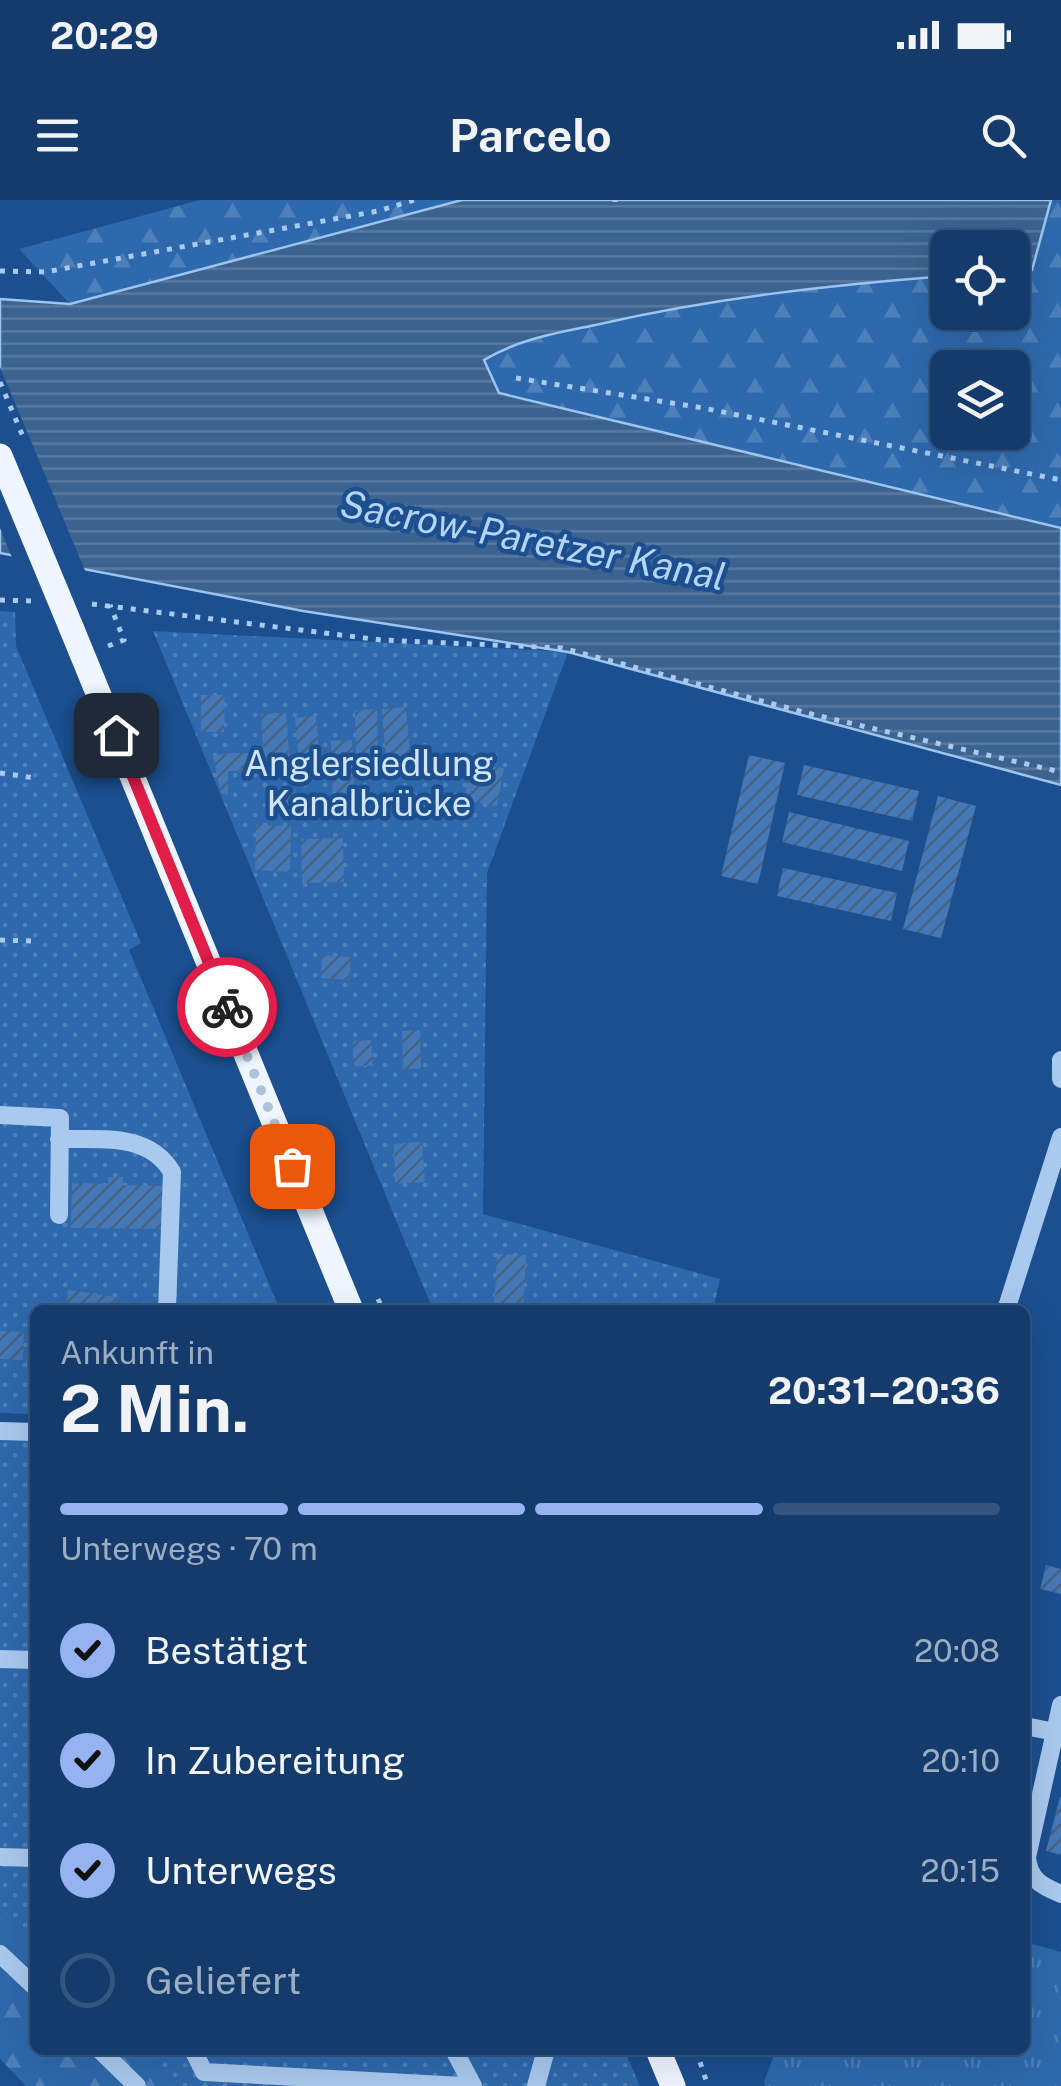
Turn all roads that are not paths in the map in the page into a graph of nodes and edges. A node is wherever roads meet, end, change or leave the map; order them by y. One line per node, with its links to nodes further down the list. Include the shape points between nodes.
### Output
1 (0, 456): 9 (main road, bridge)
2 (1061, 1060): 3 (street)
3 (1061, 1079)
4 (0, 1115): 6 (street, via 60,1118)
5 (1061, 1137): 10 (street)
6 (60, 1140): 7 (street); 8 (street, via 129,1141 161,1153 172,1172)
7 (58, 1214)
8 (167, 1305)
9 (349, 1305)
10 (1008, 1305)
11 (0, 1430): 12 (street)
12 (30, 1432)
13 (0, 1659): 14 (street)
14 (30, 1660)
15 (1061, 1704): 17 (street)
16 (1030, 1727): 17 (street)
17 (1055, 1732): 18 (street)
18 (1030, 1837)
19 (0, 1857): 20 (street)
20 (30, 1858)
21 (1030, 1877): 22 (street)
22 (1061, 1894)
23 (0, 1954): 24 (street)
24 (30, 1983)
25 (105, 2055): 31 (street)
26 (196, 2055): 30 (street, via 204,2072)
27 (457, 2055): 33 (street)
28 (545, 2055): 34 (street)
29 (660, 2055): 35 (main road)
30 (346, 2084): 32 (street)
31 (137, 2086)
32 (462, 2086)
33 (473, 2086)
34 (536, 2086)
35 (673, 2086)

